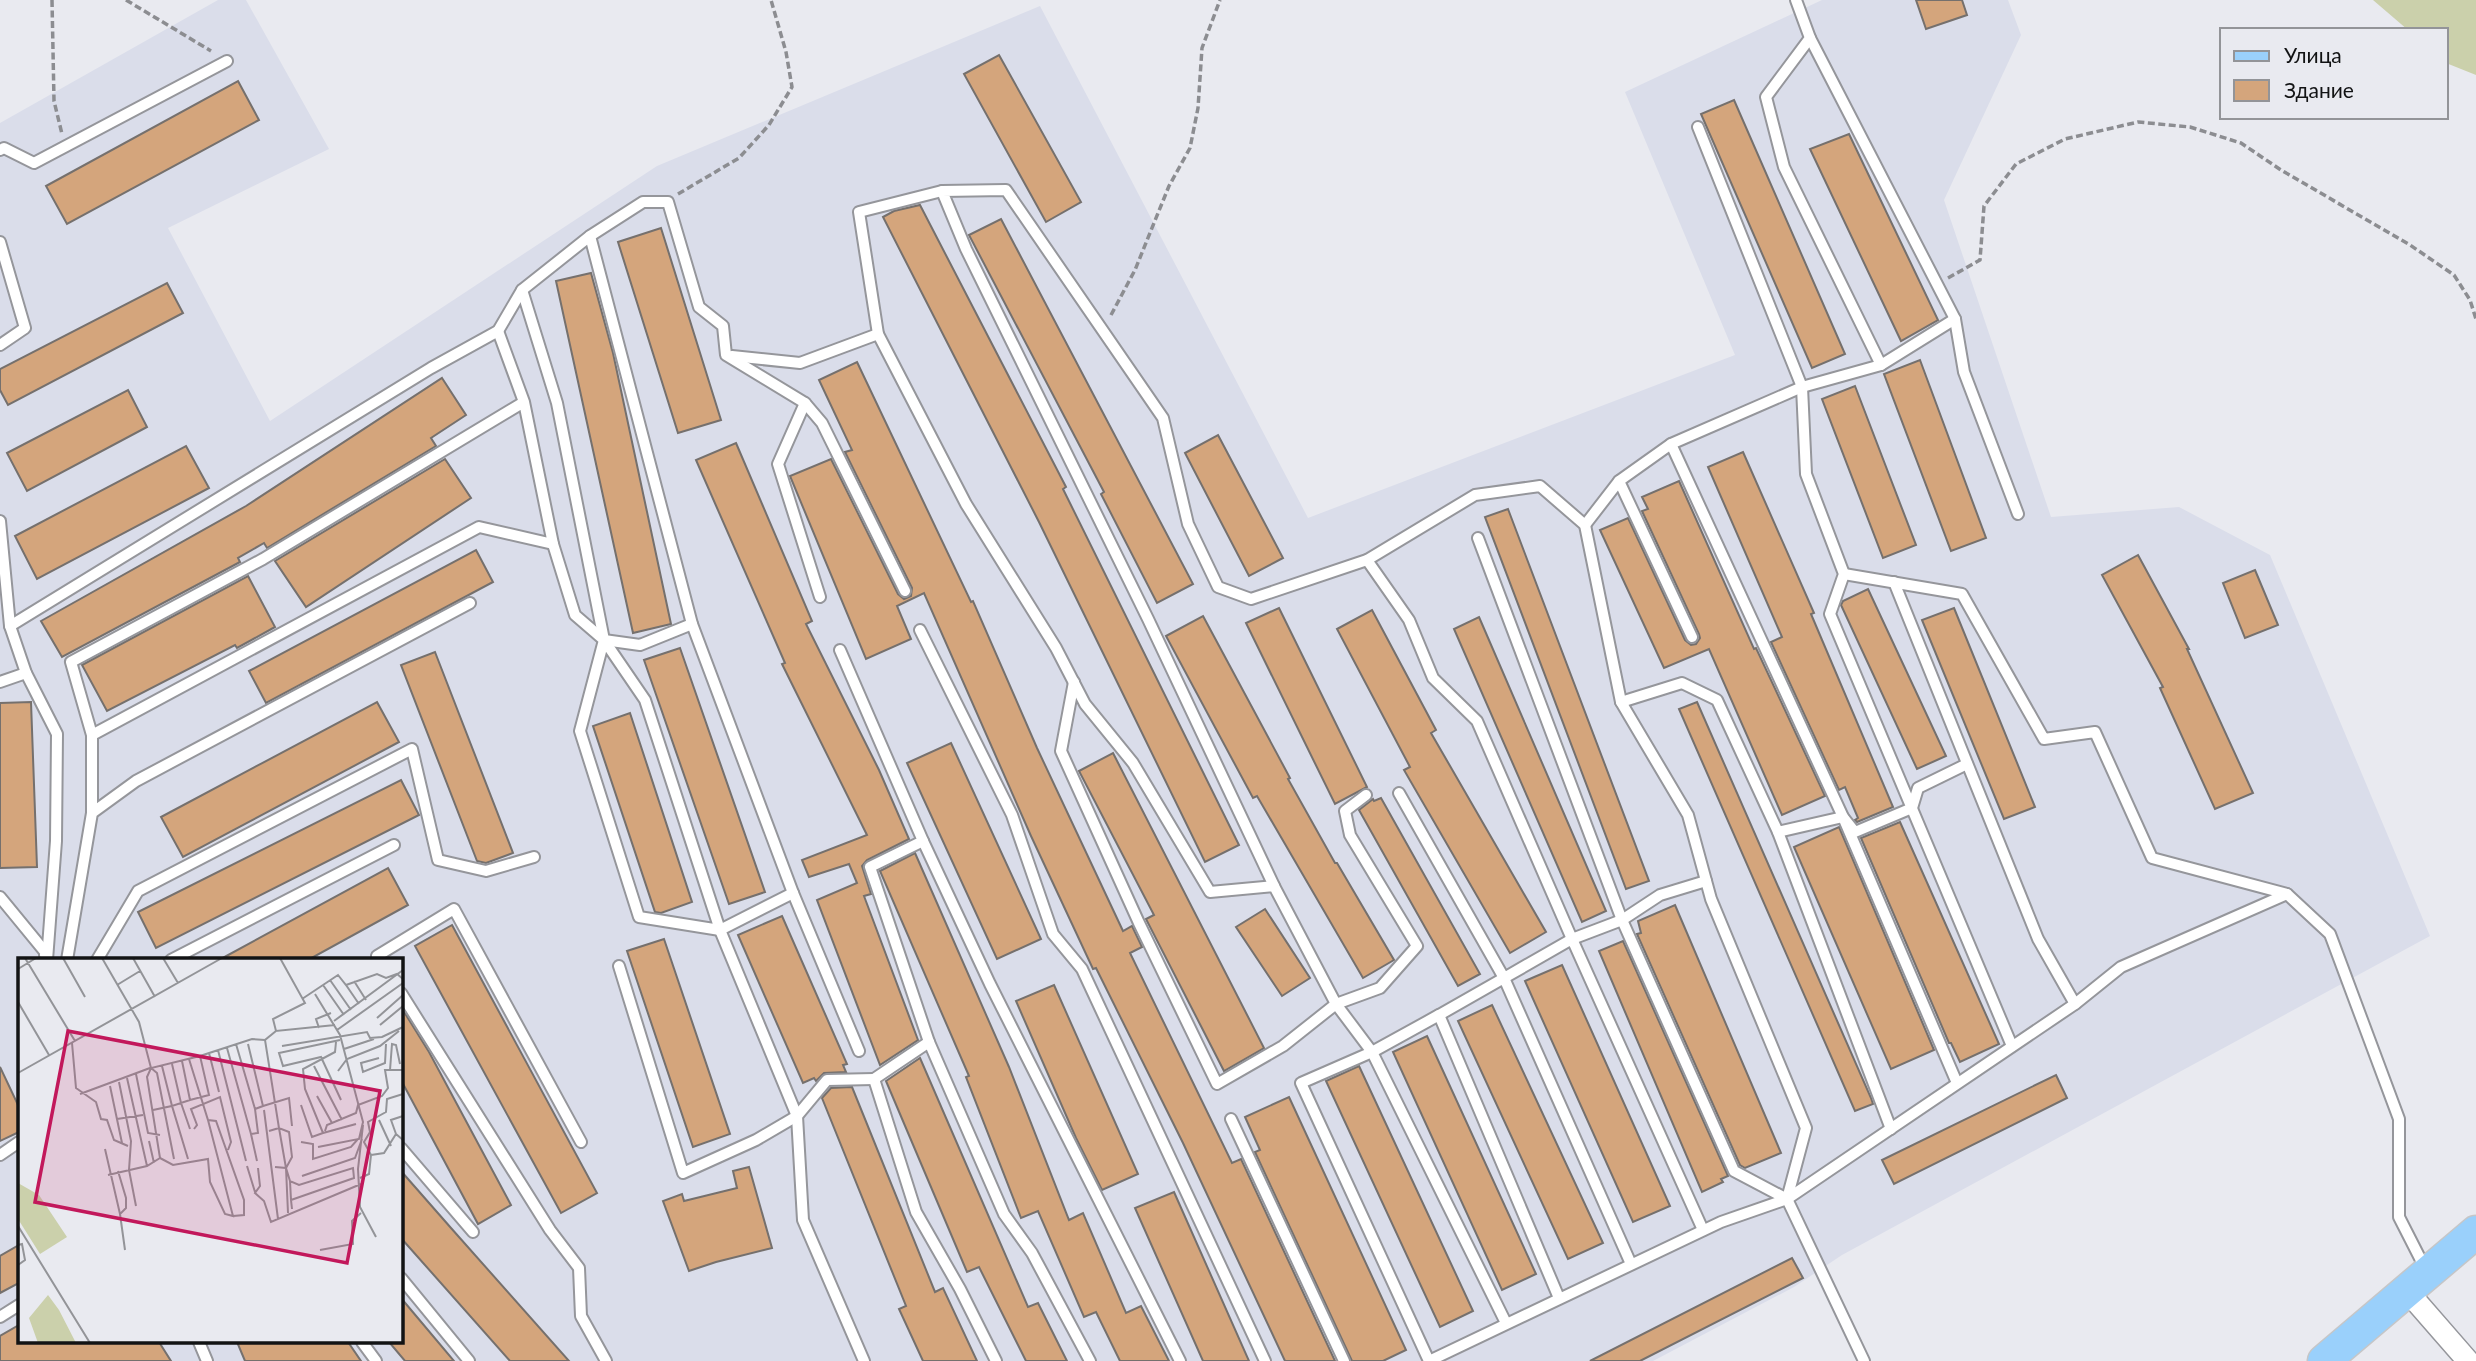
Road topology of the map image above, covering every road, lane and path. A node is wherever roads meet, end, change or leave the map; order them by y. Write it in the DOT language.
graph roads {
  1 [pos="52,0"];
  2 [pos="126,0"];
  3 [pos="771,0"];
  4 [pos="1220,0"];
  5 [pos="1796,0"];
  6 [pos="1810,38"];
  7 [pos="227,61"];
  8 [pos="1698,127"];
  9 [pos="65,148"];
  10 [pos="0,150"];
  11 [pos="942,191"];
  12 [pos="668,202"];
  13 [pos="590,236"];
  14 [pos="0,242"];
  15 [pos="1937,285"];
  16 [pos="522,290"];
  17 [pos="2476,318"];
  18 [pos="1955,319"];
  19 [pos="1102,330"];
  20 [pos="498,331"];
  21 [pos="878,334"];
  22 [pos="0,345"];
  23 [pos="726,355"];
  24 [pos="1881,365"];
  25 [pos="1802,387"];
  26 [pos="524,402"];
  27 [pos="805,402"];
  28 [pos="1671,444"];
  29 [pos="1619,481"];
  30 [pos="2018,514"];
  31 [pos="0,521"];
  32 [pos="1585,525"];
  33 [pos="1478,538"];
  34 [pos="553,544"];
  35 [pos="1367,560"];
  36 [pos="1844,574"];
  37 [pos="1894,582"];
  38 [pos="905,591"];
  39 [pos="820,597"];
  40 [pos="470,603"];
  41 [pos="692,624"];
  42 [pos="10,626"];
  43 [pos="920,630"];
  44 [pos="1692,637"];
  45 [pos="604,640"];
  46 [pos="840,650"];
  47 [pos="26,673"];
  48 [pos="0,682"];
  49 [pos="1074,682"];
  50 [pos="1621,702"];
  51 [pos="92,735"];
  52 [pos="1967,764"];
  53 [pos="1399,793"];
  54 [pos="1366,795"];
  55 [pos="1912,808"];
  56 [pos="92,813"];
  57 [pos="1843,817"];
  58 [pos="1777,832"];
  59 [pos="923,841"];
  60 [pos="394,845"];
  61 [pos="534,857"];
  62 [pos="1706,881"];
  63 [pos="1274,886"];
  64 [pos="793,893"];
  65 [pos="2287,894"];
  66 [pos="0,897"];
  67 [pos="1622,920"];
  68 [pos="720,930"];
  69 [pos="1572,939"];
  70 [pos="46,958"];
  71 [pos="67,958"];
  72 [pos="98,958"];
  73 [pos="175,958"];
  74 [pos="379,958"];
  75 [pos="619,966"];
  76 [pos="1504,978"];
  77 [pos="402,995"];
  78 [pos="1336,1004"];
  79 [pos="2075,1004"];
  80 [pos="1439,1016"];
  81 [pos="929,1042"];
  82 [pos="2012,1046"];
  83 [pos="859,1051"];
  84 [pos="1372,1052"];
  85 [pos="874,1079"];
  86 [pos="1957,1083"];
  87 [pos="797,1116"];
  88 [pos="1231,1119"];
  89 [pos="1891,1129"];
  90 [pos="581,1142"];
  91 [pos="18,1143"];
  92 [pos="402,1149"];
  93 [pos="0,1155"];
  94 [pos="1787,1199"];
  95 [pos="1703,1230"];
  96 [pos="2476,1232"];
  97 [pos="473,1233"];
  98 [pos="1631,1264"];
  99 [pos="402,1279"];
  100 [pos="2417,1282"];
  101 [pos="1559,1298"];
  102 [pos="18,1306"];
  103 [pos="0,1317"];
  104 [pos="1506,1323"];
  105 [pos="200,1344"];
  106 [pos="363,1344"];
  107 [pos="207,1361"];
  108 [pos="376,1361"];
  109 [pos="469,1361"];
  110 [pos="606,1361"];
  111 [pos="864,1361"];
  112 [pos="996,1361"];
  113 [pos="1090,1361"];
  114 [pos="1180,1361"];
  115 [pos="1265,1361"];
  116 [pos="1344,1361"];
  117 [pos="1429,1361"];
  118 [pos="1864,1361"];
  119 [pos="2324,1361"];
  120 [pos="2468,1361"];
  1 -- 9 [label="path"];
  2 -- 7 [label="path"];
  3 -- 12 [label="path"];
  4 -- 19 [label="path"];
  5 -- 6 [label="lane"];
  6 -- 15 [label="lane"];
  6 -- 24 [label="lane"];
  7 -- 9 [label="lane"];
  8 -- 25 [label="lane"];
  9 -- 10 [label="lane"];
  11 -- 19 [label="lane"];
  11 -- 21 [label="lane"];
  11 -- 63 [label="lane"];
  12 -- 13 [label="lane"];
  12 -- 23 [label="lane"];
  13 -- 16 [label="lane"];
  13 -- 41 [label="lane"];
  14 -- 22 [label="lane"];
  15 -- 17 [label="path"];
  15 -- 18 [label="lane"];
  16 -- 20 [label="lane"];
  16 -- 45 [label="lane"];
  18 -- 24 [label="lane"];
  18 -- 30 [label="lane"];
  19 -- 35 [label="lane"];
  20 -- 26 [label="lane"];
  20 -- 42 [label="lane"];
  21 -- 23 [label="lane"];
  21 -- 49 [label="lane"];
  23 -- 27 [label="lane"];
  24 -- 25 [label="lane"];
  25 -- 28 [label="lane"];
  25 -- 36 [label="lane"];
  26 -- 34 [label="lane"];
  26 -- 51 [label="lane"];
  27 -- 38 [label="lane"];
  27 -- 39 [label="lane"];
  28 -- 29 [label="lane"];
  28 -- 57 [label="lane"];
  29 -- 32 [label="lane"];
  29 -- 44 [label="lane"];
  31 -- 42 [label="lane"];
  32 -- 35 [label="lane"];
  32 -- 50 [label="lane"];
  33 -- 67 [label="lane"];
  34 -- 45 [label="lane"];
  34 -- 51 [label="lane"];
  35 -- 69 [label="lane"];
  36 -- 37 [label="lane"];
  36 -- 55 [label="lane"];
  37 -- 52 [label="lane"];
  37 -- 65 [label="lane"];
  40 -- 56 [label="lane"];
  41 -- 45 [label="lane"];
  41 -- 64 [label="lane"];
  42 -- 47 [label="lane"];
  43 -- 115 [label="lane"];
  45 -- 68 [label="lane"];
  45 -- 68 [label="lane"];
  46 -- 59 [label="lane"];
  47 -- 48 [label="lane"];
  47 -- 70 [label="lane"];
  49 -- 63 [label="lane"];
  49 -- 78 [label="lane"];
  50 -- 58 [label="lane"];
  50 -- 62 [label="lane"];
  51 -- 56 [label="lane"];
  52 -- 55 [label="lane"];
  52 -- 79 [label="lane"];
  53 -- 76 [label="lane"];
  54 -- 78 [label="lane"];
  55 -- 57 [label="lane"];
  55 -- 82 [label="lane"];
  56 -- 71 [label="lane"];
  57 -- 58 [label="lane"];
  57 -- 86 [label="lane"];
  58 -- 89 [label="lane"];
  59 -- 81 [label="lane"];
  59 -- 114 [label="lane"];
  60 -- 73 [label="lane"];
  61 -- 72 [label="lane"];
  62 -- 67 [label="lane"];
  62 -- 94 [label="lane"];
  63 -- 78 [label="lane"];
  64 -- 68 [label="lane"];
  64 -- 83 [label="lane"];
  65 -- 79 [label="lane"];
  65 -- 100 [label="lane"];
  66 -- 70 [label="lane"];
  67 -- 69 [label="lane"];
  67 -- 94 [label="lane"];
  68 -- 87 [label="lane"];
  69 -- 76 [label="lane"];
  69 -- 95 [label="lane"];
  74 -- 90 [label="lane"];
  75 -- 87 [label="lane"];
  76 -- 80 [label="lane"];
  76 -- 98 [label="lane"];
  77 -- 110 [label="lane"];
  78 -- 84 [label="lane"];
  79 -- 82 [label="lane"];
  80 -- 84 [label="lane"];
  80 -- 101 [label="lane"];
  81 -- 85 [label="lane"];
  81 -- 113 [label="lane"];
  82 -- 86 [label="lane"];
  84 -- 104 [label="lane"];
  84 -- 117 [label="lane"];
  85 -- 87 [label="lane"];
  85 -- 112 [label="lane"];
  86 -- 89 [label="lane"];
  87 -- 111 [label="lane"];
  88 -- 116 [label="lane"];
  89 -- 94 [label="lane"];
  91 -- 93 [label="lane"];
  92 -- 97 [label="lane"];
  94 -- 95 [label="lane"];
  94 -- 118 [label="lane"];
  95 -- 98 [label="lane"];
  96 -- 100 [label="main road"];
  98 -- 101 [label="lane"];
  99 -- 109 [label="lane"];
  100 -- 119 [label="main road"];
  100 -- 120 [label="street"];
  101 -- 104 [label="lane"];
  102 -- 103 [label="lane"];
  104 -- 117 [label="lane"];
  105 -- 107 [label="lane"];
  106 -- 108 [label="lane"];
}
